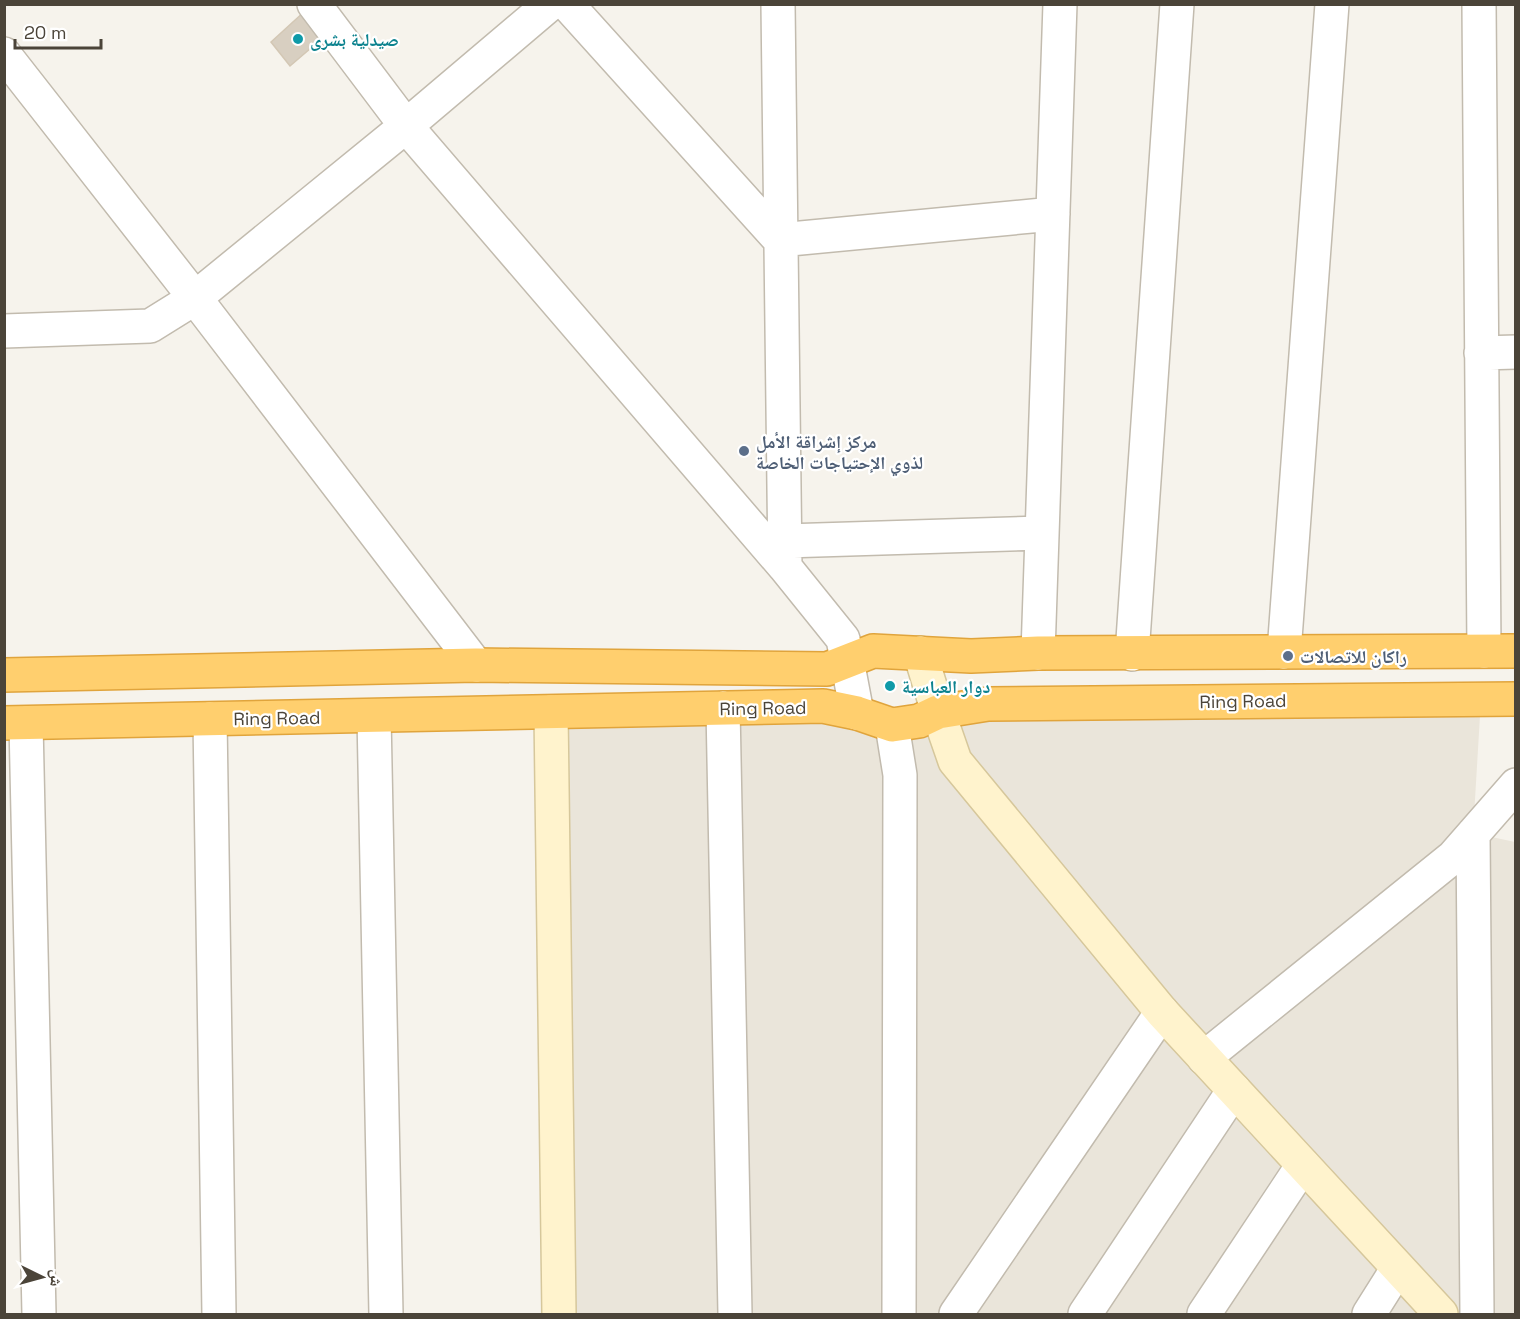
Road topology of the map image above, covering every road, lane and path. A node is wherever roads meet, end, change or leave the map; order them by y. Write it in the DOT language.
graph roads {
  1 [pos="314,4"];
  2 [pos="550,4"];
  3 [pos="567,4"];
  4 [pos="778,4"];
  5 [pos="1060,4"];
  6 [pos="1177,4"];
  7 [pos="1332,4"];
  8 [pos="1479,4"];
  9 [pos="4,54"];
  10 [pos="406,126"];
  11 [pos="1053,214"];
  12 [pos="780,240"];
  13 [pos="195,298"];
  14 [pos="4,331"];
  15 [pos="1515,352"];
  16 [pos="1480,353"];
  17 [pos="1042,533"];
  18 [pos="785,554"];
  19 [pos="1500,651"];
  20 [pos="1284,652"];
  21 [pos="920,653"];
  22 [pos="1038,653"];
  23 [pos="1132,654"];
  24 [pos="848,661"];
  25 [pos="476,664"];
  26 [pos="4,675"];
  27 [pos="1515,699"];
  28 [pos="723,708"];
  29 [pos="551,712"];
  30 [pos="938,712"];
  31 [pos="857,713"];
  32 [pos="374,716"];
  33 [pos="210,719"];
  34 [pos="15,723"];
  35 [pos="892,726"];
  36 [pos="1515,785"];
  37 [pos="1473,834"];
  38 [pos="1162,1012"];
  39 [pos="1204,1058"];
  40 [pos="1234,1090"];
  41 [pos="1303,1165"];
  42 [pos="1398,1268"];
  43 [pos="39,1314"];
  44 [pos="219,1314"];
  45 [pos="386,1314"];
  46 [pos="559,1314"];
  47 [pos="735,1314"];
  48 [pos="899,1314"];
  49 [pos="956,1314"];
  50 [pos="1085,1314"];
  51 [pos="1204,1314"];
  52 [pos="1369,1314"];
  53 [pos="1441,1314"];
  54 [pos="1477,1314"];
  1 -- 10 [label="street"];
  2 -- 10 [label="street"];
  3 -- 12 [label="street"];
  4 -- 12 [label="street"];
  5 -- 11 [label="street"];
  6 -- 23 [label="street"];
  7 -- 20 [label="street"];
  8 -- 16 [label="street"];
  9 -- 13 [label="street"];
  10 -- 13 [label="street"];
  10 -- 18 [label="street"];
  11 -- 12 [label="street"];
  11 -- 17 [label="street"];
  12 -- 18 [label="street"];
  13 -- 14 [label="street"];
  13 -- 25 [label="street"];
  15 -- 16 [label="street"];
  16 -- 19 [label="street"];
  17 -- 18 [label="street"];
  17 -- 22 [label="street"];
  18 -- 24 [label="street"];
  19 -- 20 [label="highway"];
  20 -- 23 [label="highway"];
  21 -- 22 [label="highway"];
  21 -- 24 [label="highway"];
  21 -- 30 [label="main road"];
  22 -- 23 [label="highway"];
  24 -- 25 [label="highway"];
  24 -- 31 [label="street"];
  25 -- 26 [label="highway"];
  27 -- 30 [label="highway, Ring Road"];
  28 -- 29 [label="highway, Ring Road"];
  28 -- 31 [label="highway, Ring Road"];
  28 -- 47 [label="street"];
  29 -- 32 [label="highway, Ring Road"];
  29 -- 46 [label="main road"];
  30 -- 35 [label="highway, Ring Road"];
  30 -- 38 [label="main road"];
  31 -- 35 [label="highway, Ring Road"];
  32 -- 33 [label="highway, Ring Road"];
  32 -- 45 [label="street"];
  33 -- 34 [label="highway, Ring Road"];
  33 -- 44 [label="street"];
  34 -- 43 [label="street"];
  35 -- 48 [label="street"];
  36 -- 37 [label="street"];
  37 -- 39 [label="street"];
  37 -- 54 [label="street"];
  38 -- 39 [label="main road"];
  38 -- 49 [label="street"];
  39 -- 40 [label="main road"];
  40 -- 41 [label="main road"];
  40 -- 50 [label="street"];
  41 -- 42 [label="main road"];
  41 -- 51 [label="street"];
  42 -- 52 [label="street"];
  42 -- 53 [label="main road"];
}
